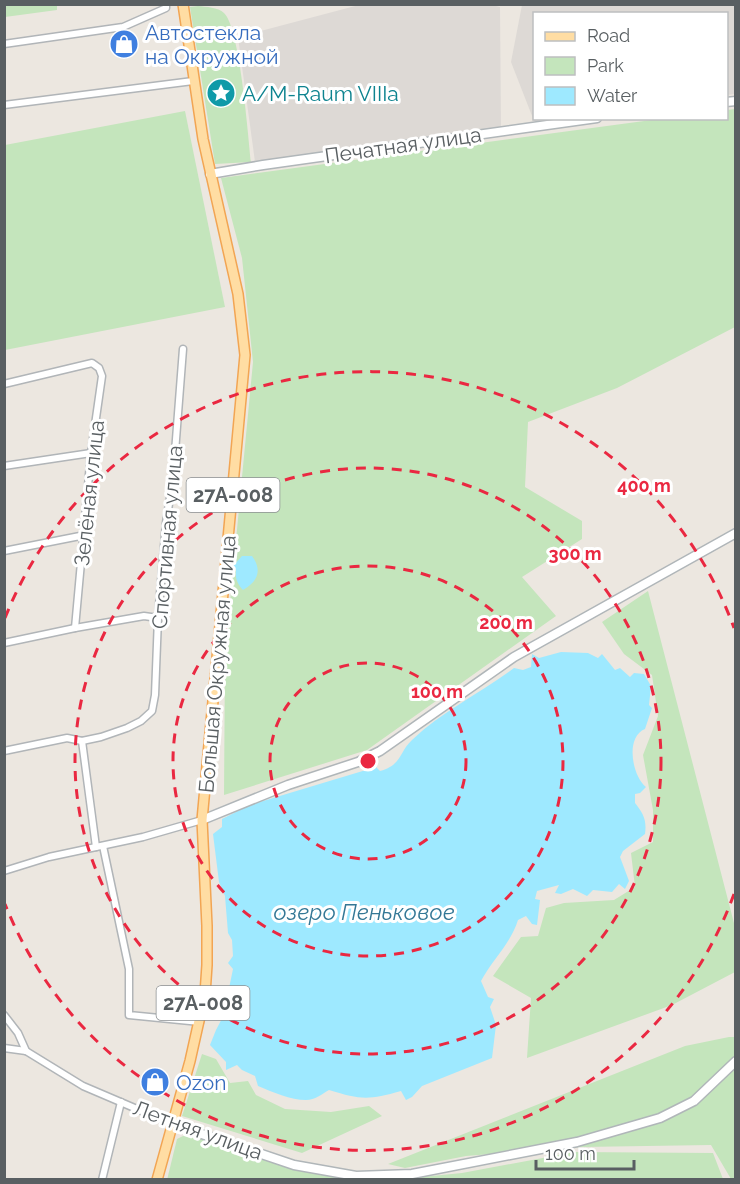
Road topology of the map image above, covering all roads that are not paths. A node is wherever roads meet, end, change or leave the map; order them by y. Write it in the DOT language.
graph roads {
  1 [pos="166,4"];
  2 [pos="183,4"];
  3 [pos="4,44"];
  4 [pos="193,81"];
  5 [pos="4,105"];
  6 [pos="583,120"];
  7 [pos="210,174"];
  8 [pos="183,349"];
  9 [pos="4,384"];
  10 [pos="91,453"];
  11 [pos="4,466"];
  12 [pos="735,533"];
  13 [pos="85,535"];
  14 [pos="4,551"];
  15 [pos="158,618"];
  16 [pos="75,628"];
  17 [pos="4,643"];
  18 [pos="82,741"];
  19 [pos="4,751"];
  20 [pos="202,820"];
  21 [pos="100,847"];
  22 [pos="4,871"];
  23 [pos="4,1016"];
  24 [pos="200,1022"];
  25 [pos="4,1048"];
  26 [pos="26,1051"];
  27 [pos="735,1061"];
  28 [pos="121,1102"];
  29 [pos="172,1124"];
  30 [pos="102,1179"];
  31 [pos="157,1179"];
  1 -- 3 [label="street"];
  2 -- 4 [label="main road, Большая Окружная улица / 27А-008"];
  4 -- 5 [label="street"];
  4 -- 7 [label="main road, Большая Окружная улица / 27А-008"];
  6 -- 7 [label="street, Печатная улица"];
  7 -- 20 [label="main road, Большая Окружная улица / 27А-008"];
  8 -- 15 [label="street, Спортивная улица"];
  9 -- 10 [label="street, Зелёная улица"];
  10 -- 11 [label="street"];
  10 -- 13 [label="street, Зелёная улица"];
  12 -- 20 [label="street"];
  13 -- 14 [label="street"];
  13 -- 16 [label="street, Зелёная улица"];
  15 -- 16 [label="street"];
  15 -- 18 [label="street, Спортивная улица"];
  16 -- 17 [label="street"];
  18 -- 19 [label="street"];
  18 -- 21 [label="street"];
  20 -- 21 [label="street"];
  20 -- 24 [label="main road, Большая Окружная улица / 27А-008"];
  21 -- 22 [label="street"];
  21 -- 24 [label="street"];
  23 -- 26 [label="street"];
  24 -- 29 [label="main road, Большая Окружная улица / 27А-008"];
  25 -- 26 [label="street, Летняя улица"];
  26 -- 28 [label="street, Летняя улица"];
  27 -- 29 [label="street, Летняя улица"];
  28 -- 29 [label="street, Летняя улица"];
  28 -- 30 [label="street"];
  29 -- 31 [label="main road, Большая Окружная улица / 27А-008"];
}
